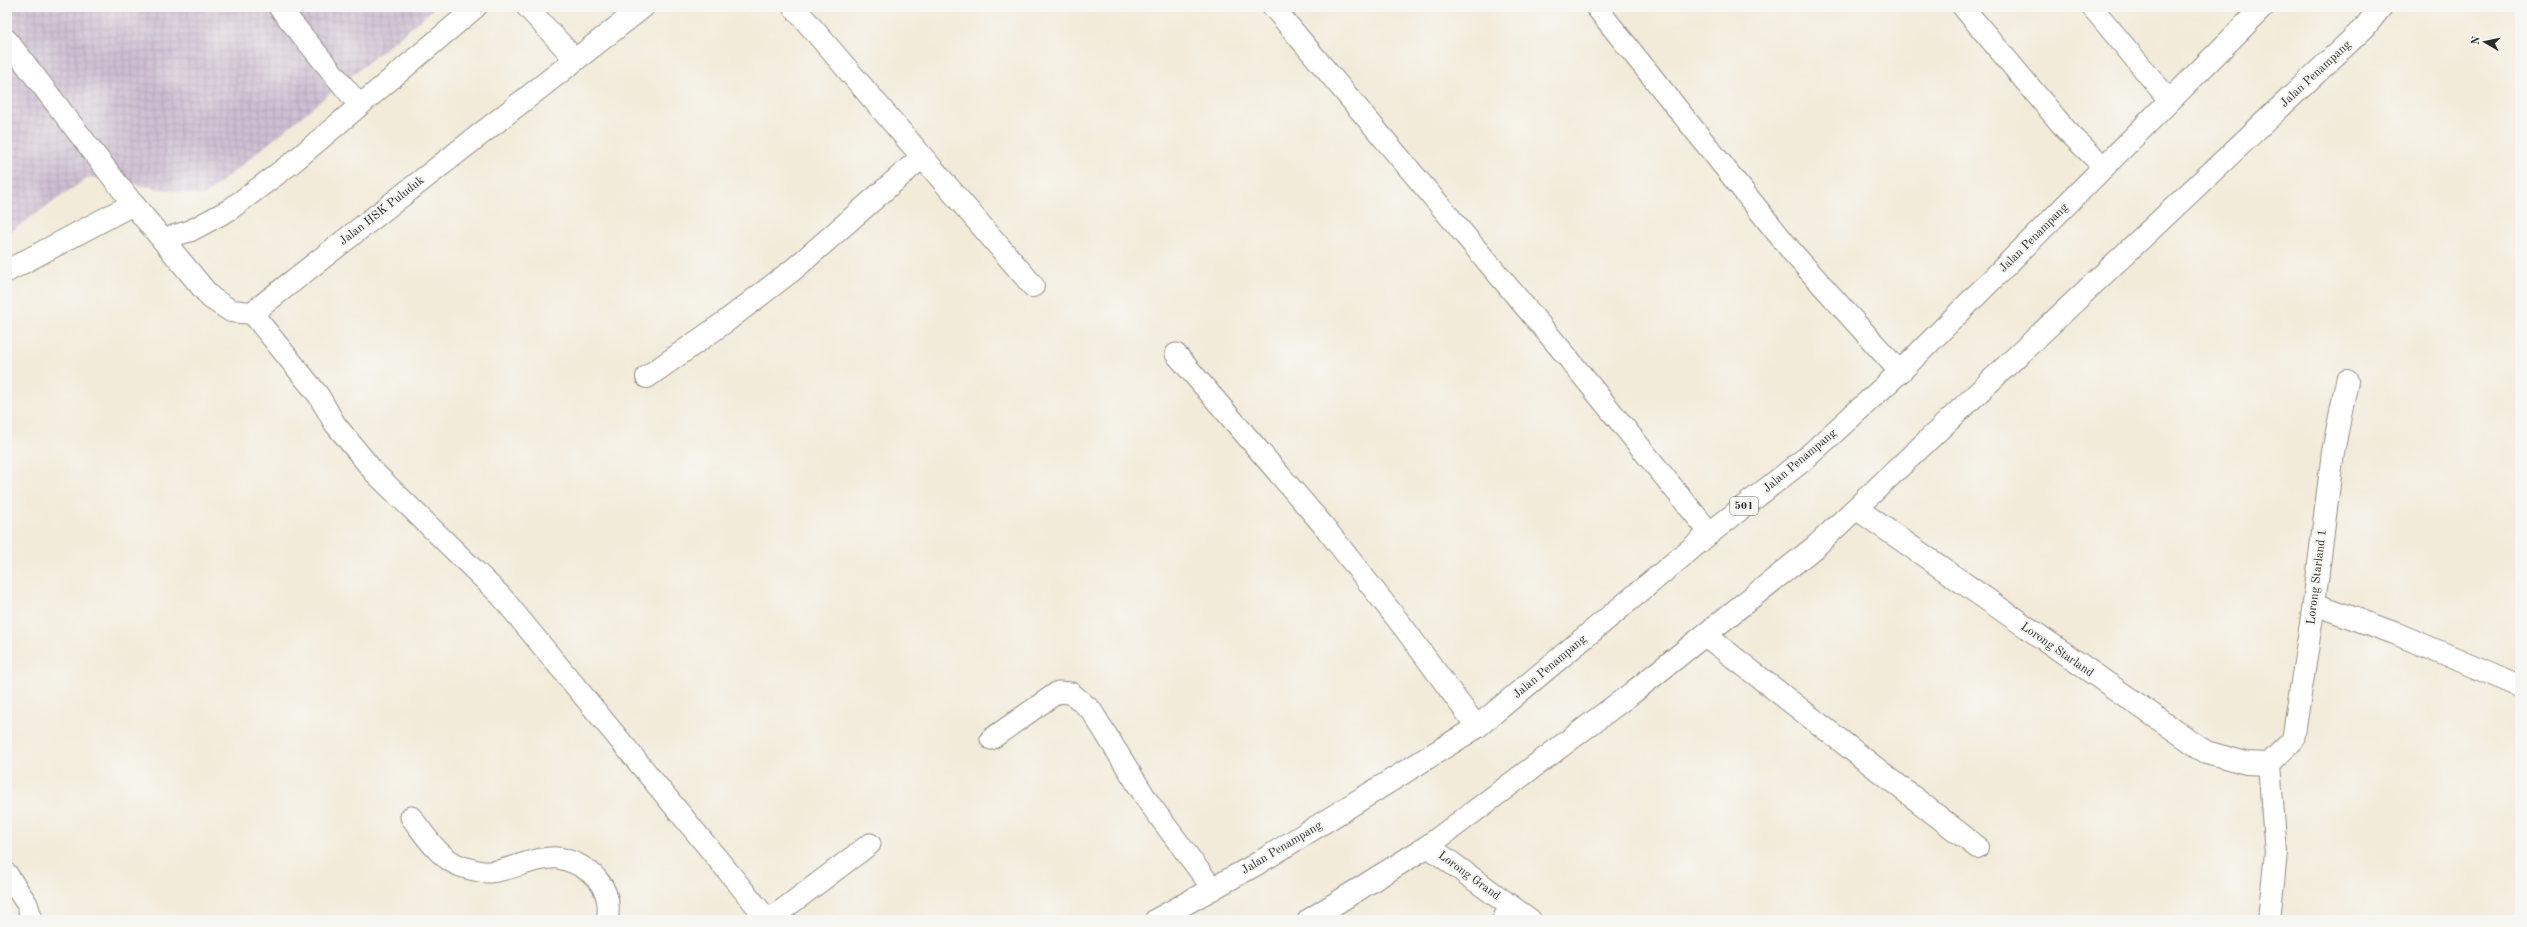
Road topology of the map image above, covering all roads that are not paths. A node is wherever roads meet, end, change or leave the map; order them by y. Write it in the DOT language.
graph roads {
  1 [pos="280,7"];
  2 [pos="476,7"];
  3 [pos="527,7"];
  4 [pos="643,7"];
  5 [pos="794,7"];
  6 [pos="1273,7"];
  7 [pos="1596,7"];
  8 [pos="1963,7"];
  9 [pos="2092,7"];
  10 [pos="2263,7"];
  11 [pos="2381,7"];
  12 [pos="2398,7"];
  13 [pos="2365,27"];
  14 [pos="7,40"];
  15 [pos="576,60"];
  16 [pos="2170,101"];
  17 [pos="359,105"];
  18 [pos="922,157"];
  19 [pos="2104,167"];
  20 [pos="134,204"];
  21 [pos="162,239"];
  22 [pos="7,271"];
  23 [pos="1033,286"];
  24 [pos="252,313"];
  25 [pos="1176,354"];
  26 [pos="1900,372"];
  27 [pos="647,376"];
  28 [pos="2347,381"];
  29 [pos="1857,509"];
  30 [pos="1710,533"];
  31 [pos="2314,604"];
  32 [pos="1705,635"];
  33 [pos="2520,686"];
  34 [pos="1477,727"];
  35 [pos="991,739"];
  36 [pos="2269,764"];
  37 [pos="411,817"];
  38 [pos="870,844"];
  39 [pos="1428,846"];
  40 [pos="1976,847"];
  41 [pos="7,874"];
  42 [pos="1213,889"];
  43 [pos="1507,913"];
  44 [pos="32,920"];
  45 [pos="607,920"];
  46 [pos="768,920"];
  47 [pos="1156,920"];
  48 [pos="1309,920"];
  49 [pos="1530,920"];
  50 [pos="2269,920"];
  1 -- 17 [label="lane"];
  2 -- 17 [label="lane"];
  3 -- 15 [label="lane"];
  4 -- 15 [label="street, Jalan HSK Puluduk"];
  5 -- 18 [label="street"];
  6 -- 30 [label="lane"];
  7 -- 26 [label="lane"];
  8 -- 19 [label="lane"];
  9 -- 16 [label="lane"];
  10 -- 16 [label="street, Jalan Penampang / 501"];
  11 -- 13 [label="street, Jalan Penampang"];
  12 -- 13 [label="street"];
  13 -- 29 [label="street, Jalan Penampang"];
  14 -- 20 [label="lane"];
  15 -- 24 [label="street, Jalan HSK Puluduk"];
  16 -- 19 [label="street, Jalan Penampang / 501"];
  17 -- 21 [label="lane"];
  18 -- 23 [label="street"];
  18 -- 27 [label="street"];
  19 -- 26 [label="street, Jalan Penampang / 501"];
  20 -- 21 [label="street"];
  20 -- 22 [label="street"];
  21 -- 24 [label="street"];
  24 -- 46 [label="lane"];
  25 -- 34 [label="lane"];
  26 -- 30 [label="street, Jalan Penampang / 501"];
  28 -- 31 [label="street, Lorong Starland 1"];
  29 -- 32 [label="street, Jalan Penampang"];
  29 -- 36 [label="street, Lorong Starland"];
  30 -- 34 [label="street, Jalan Penampang / 501"];
  31 -- 33 [label="street"];
  31 -- 36 [label="street, Lorong Starland 1"];
  32 -- 39 [label="street, Jalan Penampang"];
  32 -- 40 [label="street"];
  34 -- 42 [label="street, Jalan Penampang / 501"];
  35 -- 42 [label="lane"];
  36 -- 50 [label="street"];
  37 -- 45 [label="lane"];
  38 -- 46 [label="lane"];
  39 -- 43 [label="street, Lorong Grand"];
  39 -- 48 [label="street, Jalan Penampang"];
  41 -- 44 [label="lane"];
  42 -- 47 [label="street, Jalan Penampang / 501"];
  43 -- 49 [label="street, Lorong Grand"];
}
